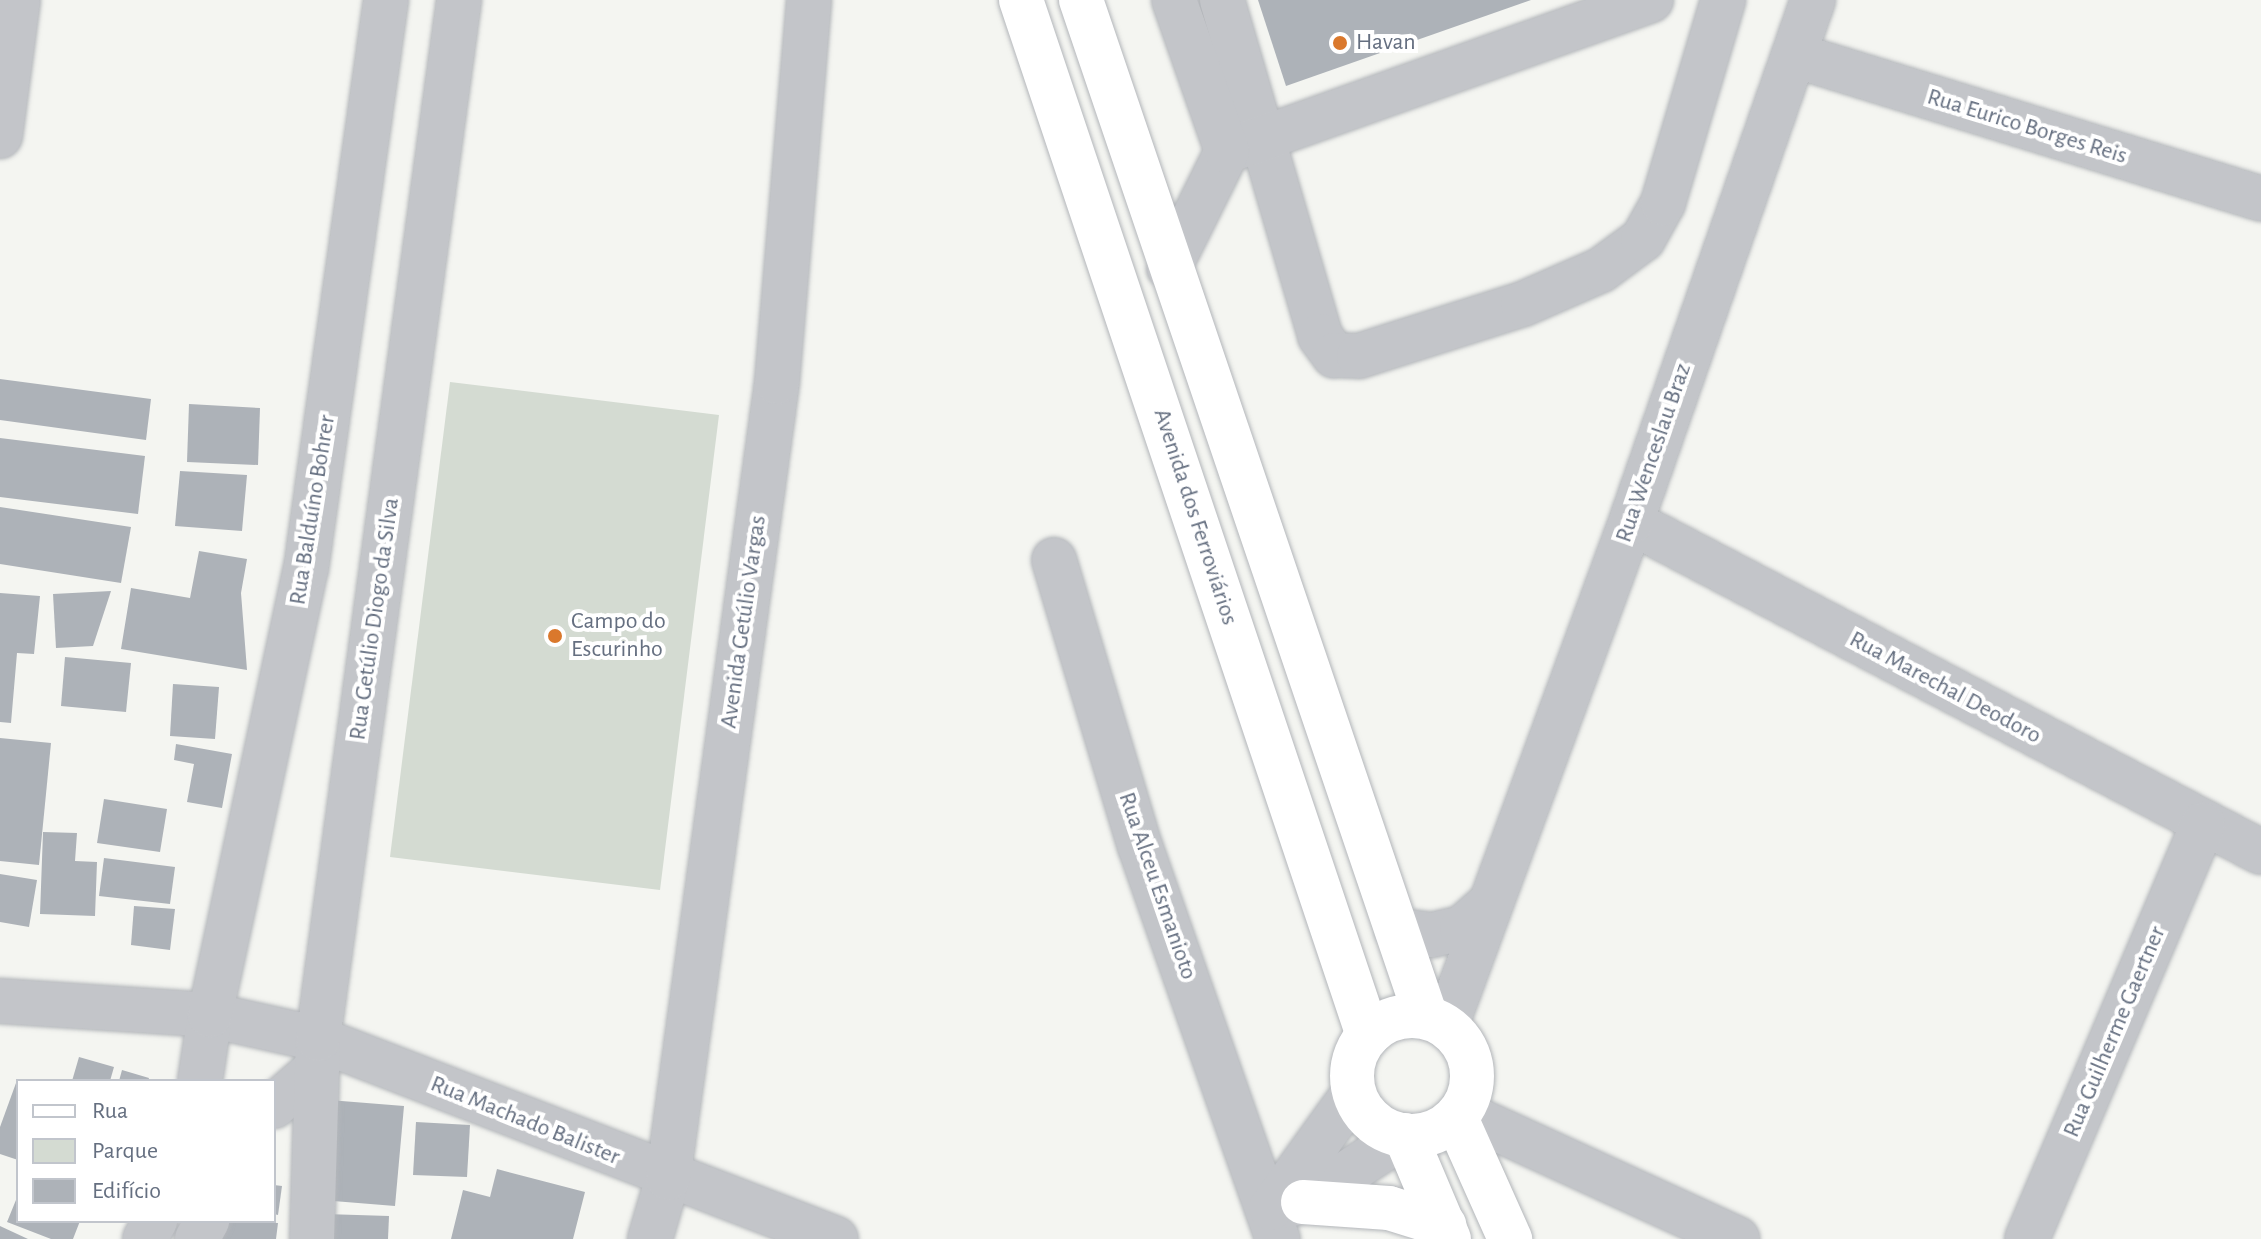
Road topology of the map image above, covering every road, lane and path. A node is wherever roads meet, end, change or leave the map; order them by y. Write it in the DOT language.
graph roads {
  1 [pos="18,0"];
  2 [pos="386,0"];
  3 [pos="459,0"];
  4 [pos="809,0"];
  5 [pos="1021,0"];
  6 [pos="1081,0"];
  7 [pos="1174,0"];
  8 [pos="1222,0"];
  9 [pos="1651,0"];
  10 [pos="1723,0"];
  11 [pos="1813,0"];
  12 [pos="1794,55"];
  13 [pos="0,136"];
  14 [pos="1246,144"];
  15 [pos="2261,199"];
  16 [pos="1169,268"];
  17 [pos="1631,522"];
  18 [pos="1054,560"];
  19 [pos="2203,825"];
  20 [pos="2261,852"];
  21 [pos="1490,904"];
  22 [pos="1396,930"];
  23 [pos="0,1001"];
  24 [pos="210,1015"];
  25 [pos="1436,1022"];
  26 [pos="1368,1035"];
  27 [pos="316,1055"];
  28 [pos="200,1079"];
  29 [pos="1354,1093"];
  30 [pos="276,1104"];
  31 [pos="1458,1115"];
  32 [pos="1405,1135"];
  33 [pos="668,1178"];
  34 [pos="1284,1216"];
  35 [pos="1446,1232"];
  36 [pos="312,1239"];
  37 [pos="650,1239"];
  38 [pos="836,1239"];
  39 [pos="1510,1239"];
  40 [pos="1737,1239"];
  41 [pos="2027,1239"];
  1 -- 13 [label="street"];
  2 -- 24 [label="street, Rua Balduíno Bohrer"];
  3 -- 27 [label="street, Rua Getúlio Diogo da Silva"];
  4 -- 33 [label="street, Avenida Getúlio Vargas"];
  5 -- 26 [label="main road, Avenida dos Ferroviários"];
  6 -- 16 [label="main road"];
  7 -- 14 [label="street"];
  8 -- 14 [label="street"];
  9 -- 14 [label="street"];
  10 -- 14 [label="street"];
  11 -- 12 [label="street, Rua Wenceslau Braz"];
  12 -- 15 [label="street, Rua Eurico Borges Reis"];
  12 -- 17 [label="street, Rua Wenceslau Braz"];
  14 -- 16 [label="street"];
  16 -- 22 [label="main road"];
  17 -- 19 [label="street, Rua Marechal Deodoro"];
  17 -- 21 [label="street, Rua Wenceslau Braz"];
  18 -- 34 [label="street, Rua Alceu Esmanioto"];
  19 -- 20 [label="street, Rua Marechal Deodoro"];
  19 -- 41 [label="street, Rua Guilherme Gaertner"];
  21 -- 22 [label="street"];
  21 -- 25 [label="street, Rua Wenceslau Braz"];
  22 -- 25 [label="main road"];
  23 -- 24 [label="street, Rua Machado Balister"];
  24 -- 27 [label="street, Rua Machado Balister"];
  24 -- 28 [label="street, Rua Balduíno Bohrer"];
  25 -- 26 [label="main road"];
  25 -- 31 [label="main road"];
  26 -- 29 [label="main road"];
  27 -- 30 [label="street"];
  27 -- 33 [label="street, Rua Machado Balister"];
  27 -- 36 [label="street, Rua Getúlio Diogo da Silva"];
  29 -- 32 [label="main road"];
  29 -- 34 [label="street"];
  31 -- 32 [label="main road"];
  31 -- 39 [label="main road"];
  31 -- 40 [label="street"];
  32 -- 34 [label="street"];
  32 -- 35 [label="main road"];
  33 -- 37 [label="street, Avenida Getúlio Vargas"];
  33 -- 38 [label="street, Rua Machado Balister"];
  34 -- 35 [label="main road"];
}
